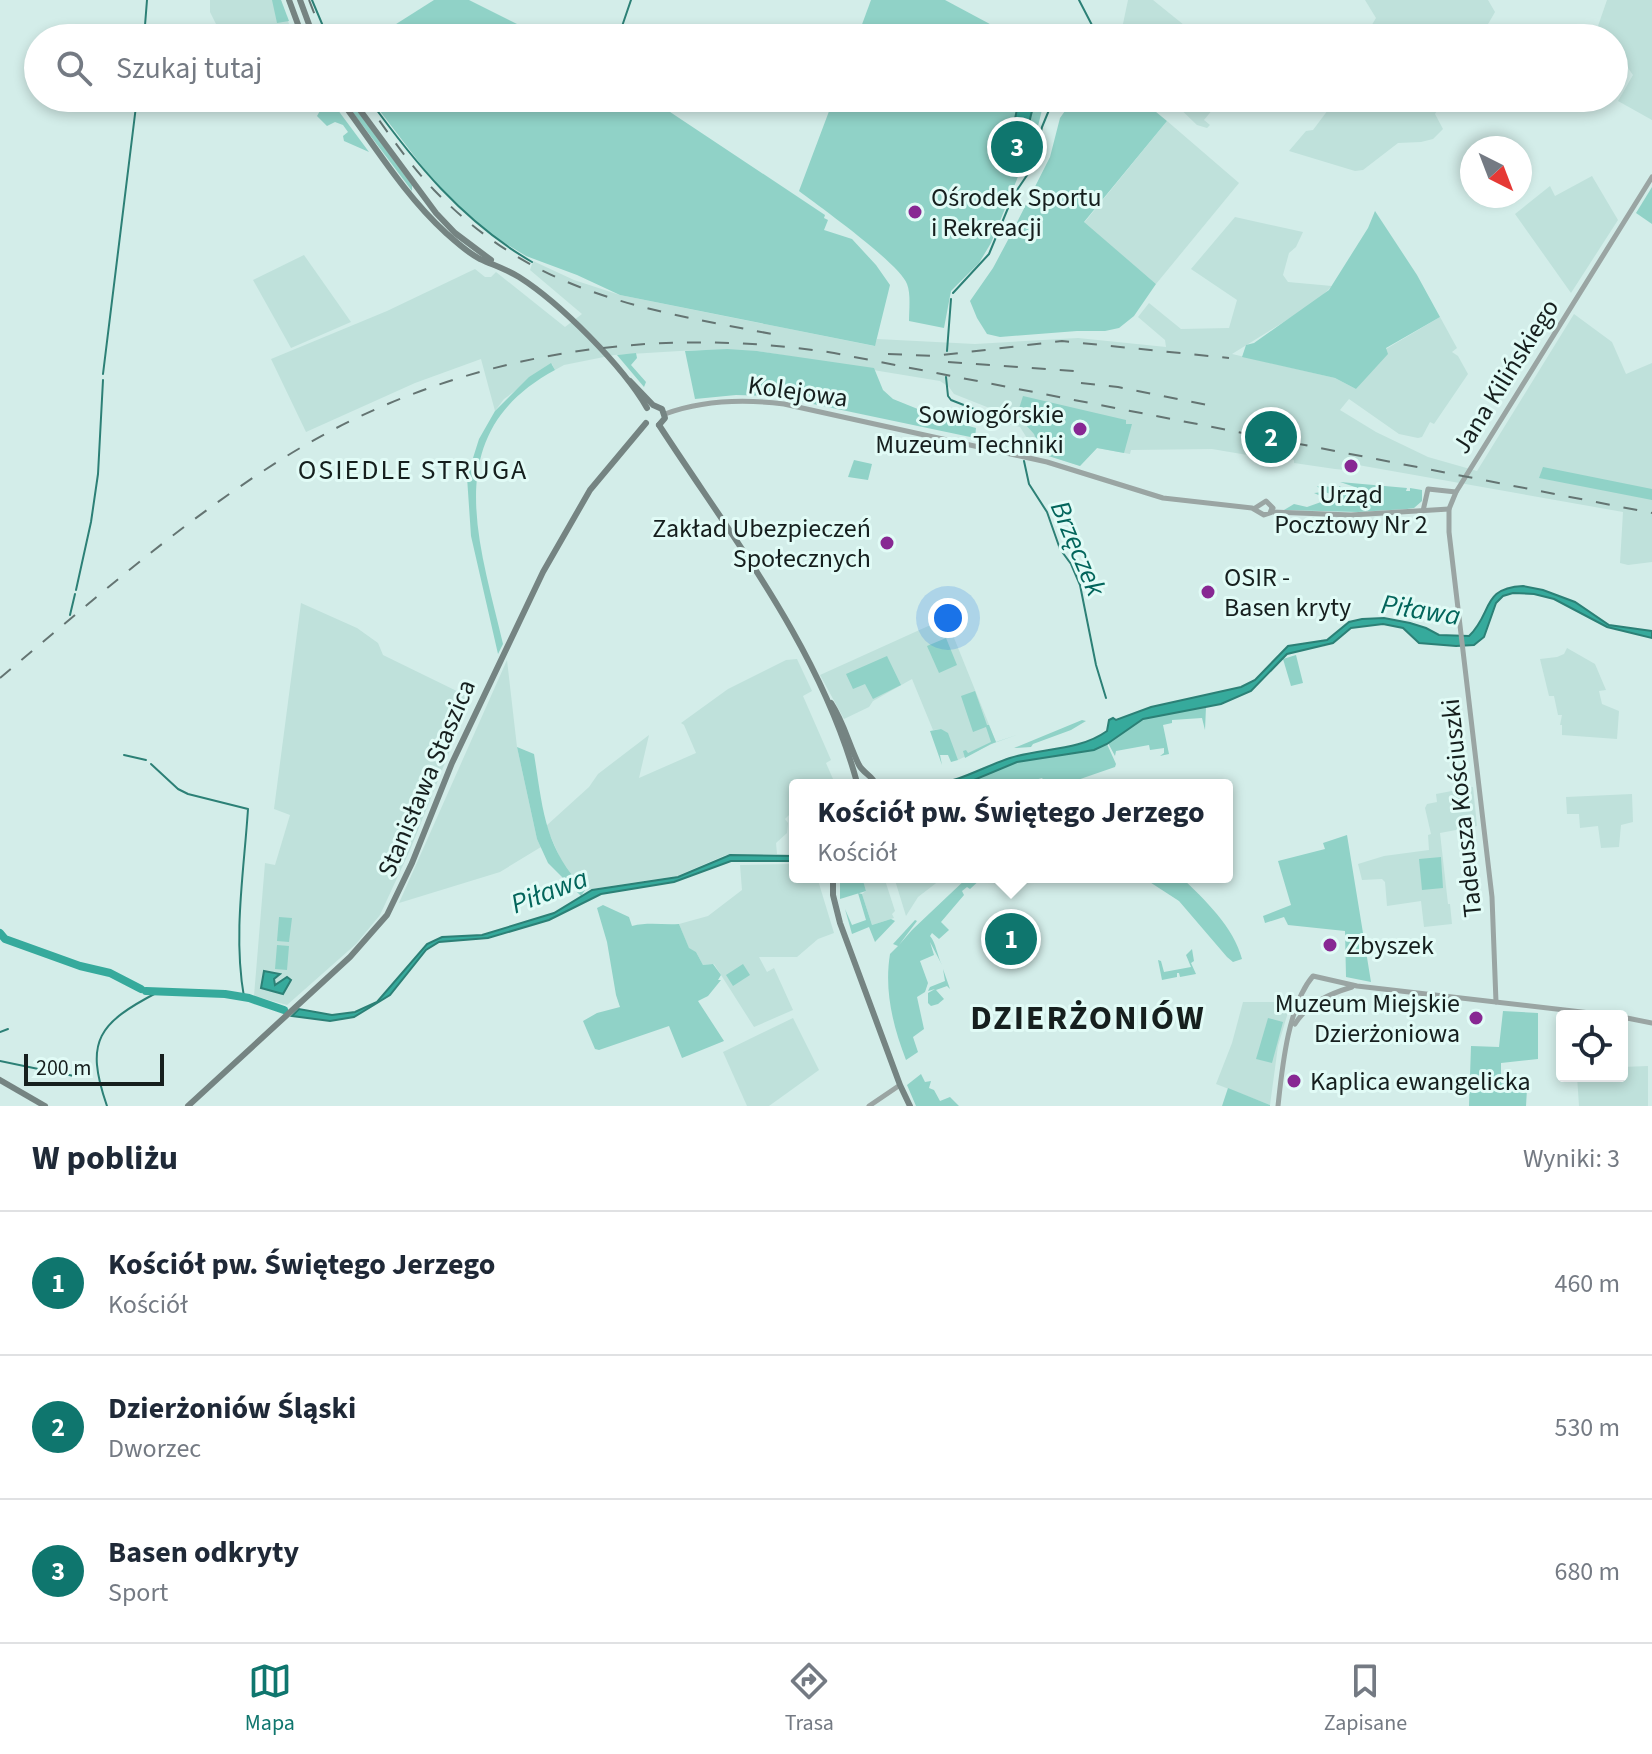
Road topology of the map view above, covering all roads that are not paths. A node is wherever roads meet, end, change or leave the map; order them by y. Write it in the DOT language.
graph roads {
  1 [pos="289,0"];
  2 [pos="300,0"];
  3 [pos="298,24"];
  4 [pos="309,24"];
  5 [pos="350,112"];
  6 [pos="361,112"];
  7 [pos="1652,177"];
  8 [pos="493,263"];
  9 [pos="650,407"];
  10 [pos="665,414"];
  11 [pos="646,423"];
  12 [pos="659,425"];
  13 [pos="1456,492"];
  14 [pos="1257,509"];
  15 [pos="1449,509"];
  16 [pos="1274,510"];
  17 [pos="1423,511"];
  18 [pos="1459,611"];
  19 [pos="821,687"];
  20 [pos="866,774"];
  21 [pos="853,779"];
  22 [pos="858,779"];
  23 [pos="874,779"];
  24 [pos="833,883"];
  25 [pos="1357,986"];
  26 [pos="1496,1002"];
  27 [pos="1565,1010"];
  28 [pos="1628,1018"];
  29 [pos="1652,1023"];
  30 [pos="1290,1030"];
  31 [pos="0,1080"];
  32 [pos="900,1085"];
  33 [pos="45,1106"];
  34 [pos="188,1106"];
  35 [pos="869,1106"];
  36 [pos="910,1106"];
  37 [pos="1278,1106"];
  1 -- 3 [label="main road"];
  2 -- 4 [label="main road"];
  5 -- 8 [label="main road"];
  6 -- 8 [label="main road"];
  7 -- 13 [label="street, Jana Kilińskiego"];
  8 -- 9 [label="main road"];
  9 -- 10 [label="main road"];
  9 -- 11 [label="main road"];
  10 -- 12 [label="main road"];
  10 -- 14 [label="street, Kolejowa"];
  11 -- 12 [label="main road"];
  11 -- 34 [label="main road, Stanisława Staszica"];
  12 -- 19 [label="main road"];
  13 -- 15 [label="street, Jana Kilińskiego"];
  13 -- 17 [label="street"];
  14 -- 16 [label="street"];
  14 -- 16 [label="street"];
  15 -- 17 [label="street"];
  15 -- 18 [label="street, Jana Kilińskiego"];
  16 -- 17 [label="street"];
  18 -- 26 [label="street, Tadeusza Kościuszki"];
  19 -- 20 [label="main road"];
  19 -- 21 [label="main road"];
  20 -- 22 [label="main road"];
  20 -- 23 [label="main road"];
  24 -- 32 [label="main road"];
  25 -- 26 [label="street"];
  25 -- 30 [label="street"];
  25 -- 30 [label="street"];
  26 -- 27 [label="street"];
  28 -- 29 [label="street"];
  30 -- 37 [label="street"];
  31 -- 33 [label="main road"];
  32 -- 35 [label="street"];
  32 -- 36 [label="main road"];
}
